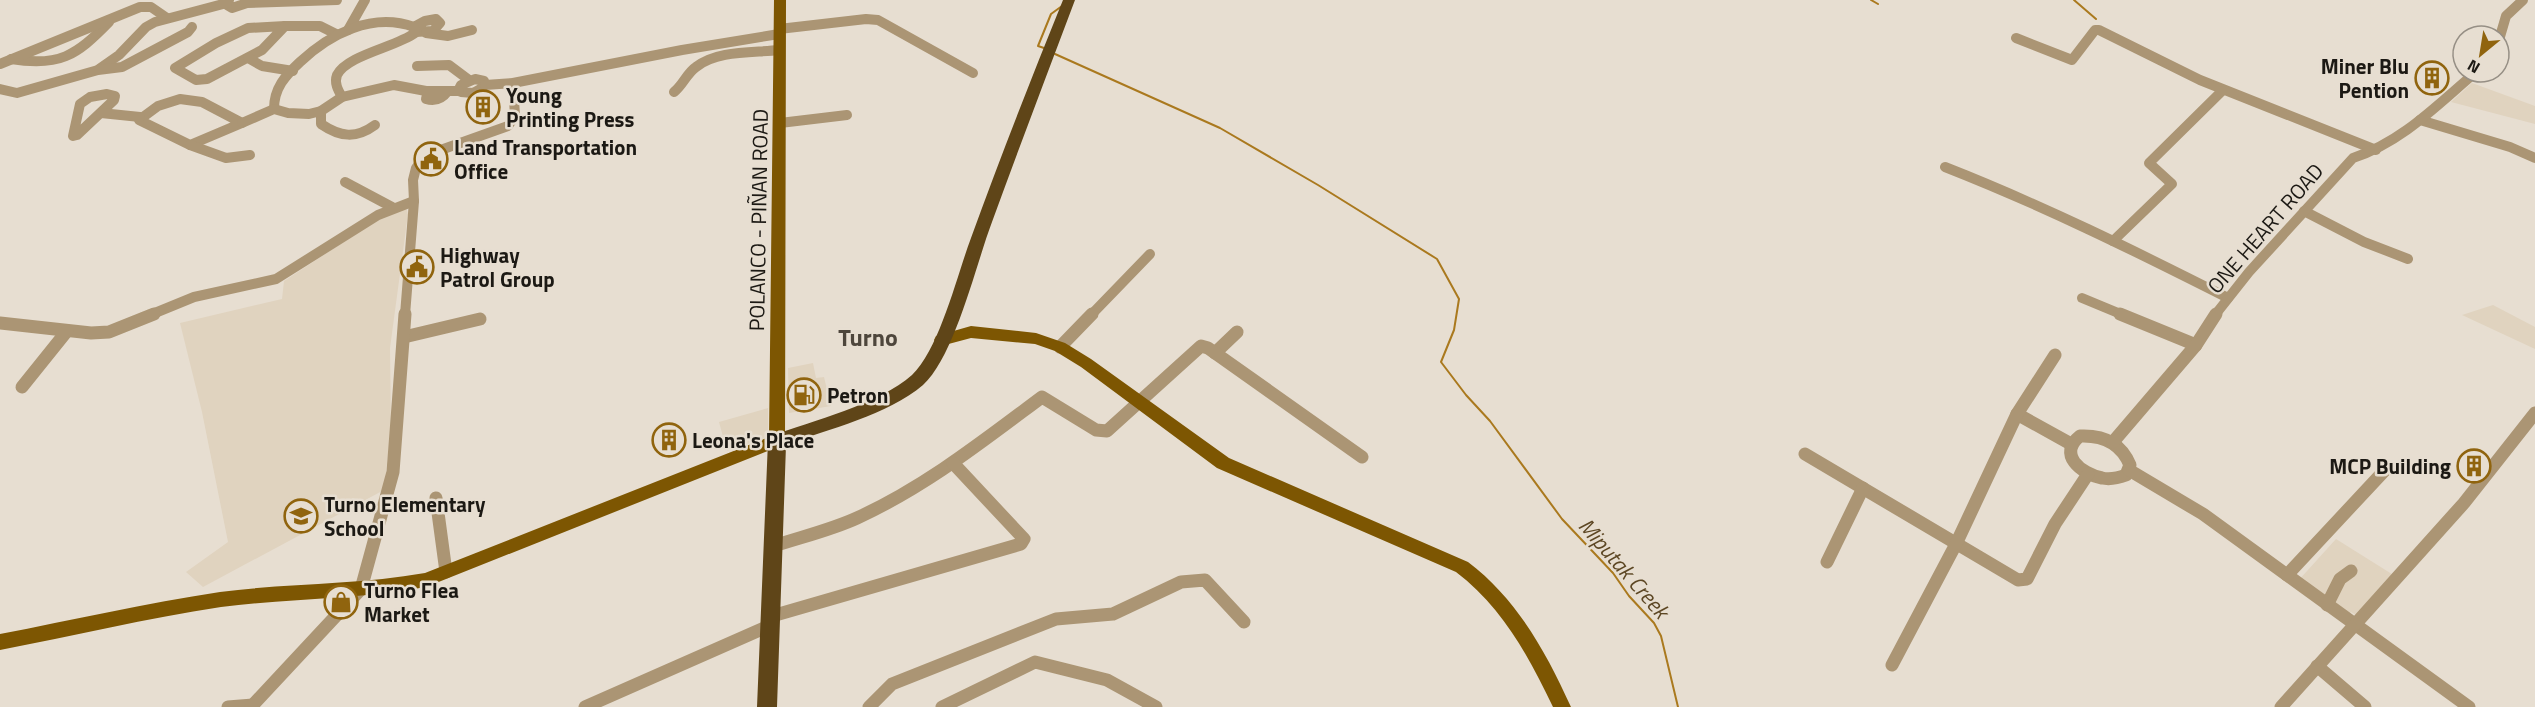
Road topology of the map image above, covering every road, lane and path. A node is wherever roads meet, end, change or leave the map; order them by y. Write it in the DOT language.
graph roads {
  1 [pos="286,0"];
  2 [pos="364,0"];
  3 [pos="780,0"];
  4 [pos="1070,0"];
  5 [pos="2523,0"];
  6 [pos="228,2"];
  7 [pos="248,2"];
  8 [pos="345,2"];
  9 [pos="167,18"];
  10 [pos="113,19"];
  11 [pos="2504,24"];
  12 [pos="285,26"];
  13 [pos="192,27"];
  14 [pos="348,30"];
  15 [pos="472,30"];
  16 [pos="418,31"];
  17 [pos="779,32"];
  18 [pos="336,34"];
  19 [pos="2016,38"];
  20 [pos="779,50"];
  21 [pos="119,55"];
  22 [pos="248,58"];
  23 [pos="11,59"];
  24 [pos="141,59"];
  25 [pos="0,64"];
  26 [pos="417,66"];
  27 [pos="98,69"];
  28 [pos="293,71"];
  29 [pos="974,73"];
  30 [pos="468,80"];
  31 [pos="201,81"];
  32 [pos="513,84"];
  33 [pos="2462,84"];
  34 [pos="484,87"];
  35 [pos="0,90"];
  36 [pos="459,91"];
  37 [pos="2222,91"];
  38 [pos="674,92"];
  39 [pos="342,97"];
  40 [pos="188,98"];
  41 [pos="274,109"];
  42 [pos="321,111"];
  43 [pos="101,113"];
  44 [pos="847,115"];
  45 [pos="140,117"];
  46 [pos="2420,120"];
  47 [pos="243,123"];
  48 [pos="780,123"];
  49 [pos="375,125"];
  50 [pos="190,145"];
  51 [pos="2377,150"];
  52 [pos="250,155"];
  53 [pos="2535,158"];
  54 [pos="1946,167"];
  55 [pos="345,182"];
  56 [pos="414,201"];
  57 [pos="392,207"];
  58 [pos="2304,211"];
  59 [pos="2113,241"];
  60 [pos="1150,254"];
  61 [pos="2408,259"];
  62 [pos="2082,298"];
  63 [pos="2228,298"];
  64 [pos="950,315"];
  65 [pos="480,319"];
  66 [pos="0,323"];
  67 [pos="67,331"];
  68 [pos="971,332"];
  69 [pos="1237,332"];
  70 [pos="404,338"];
  71 [pos="941,340"];
  72 [pos="2196,345"];
  73 [pos="1060,347"];
  74 [pos="1215,353"];
  75 [pos="2055,355"];
  76 [pos="22,387"];
  77 [pos="1139,403"];
  78 [pos="2535,413"];
  79 [pos="2016,414"];
  80 [pos="777,441"];
  81 [pos="2113,442"];
  82 [pos="2071,444"];
  83 [pos="1805,454"];
  84 [pos="1362,457"];
  85 [pos="953,463"];
  86 [pos="2129,470"];
  87 [pos="2385,470"];
  88 [pos="2088,474"];
  89 [pos="1863,488"];
  90 [pos="436,498"];
  91 [pos="1956,544"];
  92 [pos="774,546"];
  93 [pos="1827,562"];
  94 [pos="2351,571"];
  95 [pos="446,572"];
  96 [pos="2287,575"];
  97 [pos="361,589"];
  98 [pos="2327,605"];
  99 [pos="772,621"];
  100 [pos="1244,622"];
  101 [pos="2355,626"];
  102 [pos="0,642"];
  103 [pos="1892,665"];
  104 [pos="2316,666"];
  105 [pos="252,706"];
  106 [pos="228,707"];
  107 [pos="585,707"];
  108 [pos="767,707"];
  109 [pos="869,707"];
  110 [pos="942,707"];
  111 [pos="1156,707"];
  112 [pos="1562,707"];
  113 [pos="2281,707"];
  114 [pos="2365,707"];
  115 [pos="2469,707"];
  1 -- 7 [label="street"];
  1 -- 8 [label="street"];
  2 -- 14 [label="street"];
  3 -- 17 [label="main road, POLANCO - PIÑAN ROAD"];
  4 -- 64 [label="highway"];
  5 -- 11 [label="street"];
  6 -- 7 [label="street"];
  6 -- 9 [label="street"];
  9 -- 10 [label="street"];
  9 -- 21 [label="street"];
  10 -- 23 [label="street"];
  10 -- 23 [label="street"];
  12 -- 18 [label="street"];
  12 -- 22 [label="street"];
  12 -- 31 [label="street"];
  13 -- 24 [label="street"];
  14 -- 16 [label="street"];
  14 -- 18 [label="street"];
  15 -- 16 [label="street"];
  16 -- 39 [label="street"];
  17 -- 20 [label="main road, POLANCO - PIÑAN ROAD"];
  17 -- 29 [label="street"];
  17 -- 32 [label="street"];
  18 -- 28 [label="street"];
  19 -- 37 [label="street"];
  20 -- 38 [label="street"];
  20 -- 48 [label="main road, POLANCO - PIÑAN ROAD"];
  21 -- 24 [label="street"];
  21 -- 27 [label="street"];
  22 -- 28 [label="street"];
  22 -- 31 [label="street"];
  23 -- 25 [label="street"];
  24 -- 27 [label="street"];
  26 -- 30 [label="street"];
  27 -- 35 [label="street"];
  28 -- 41 [label="street"];
  30 -- 34 [label="street"];
  30 -- 36 [label="street"];
  31 -- 40 [label="street"];
  32 -- 34 [label="street"];
  32 -- 56 [label="street"];
  33 -- 46 [label="street, ONE HEART ROAD"];
  34 -- 36 [label="street"];
  36 -- 39 [label="street"];
  37 -- 51 [label="street"];
  37 -- 59 [label="street"];
  39 -- 42 [label="street"];
  40 -- 45 [label="street"];
  40 -- 47 [label="street"];
  41 -- 42 [label="street"];
  41 -- 47 [label="street"];
  42 -- 49 [label="street"];
  43 -- 43 [label="street"];
  43 -- 45 [label="street"];
  44 -- 48 [label="street"];
  45 -- 50 [label="street"];
  46 -- 51 [label="street, ONE HEART ROAD"];
  46 -- 53 [label="street"];
  47 -- 50 [label="street"];
  48 -- 80 [label="main road, POLANCO - PIÑAN ROAD"];
  50 -- 52 [label="street"];
  51 -- 58 [label="street, ONE HEART ROAD"];
  54 -- 59 [label="street"];
  55 -- 57 [label="street"];
  56 -- 57 [label="street"];
  56 -- 70 [label="street"];
  57 -- 67 [label="street"];
  58 -- 61 [label="street"];
  58 -- 63 [label="street, ONE HEART ROAD"];
  59 -- 63 [label="street"];
  60 -- 73 [label="street"];
  62 -- 72 [label="street"];
  63 -- 72 [label="street, ONE HEART ROAD"];
  64 -- 68 [label="main road"];
  64 -- 71 [label="highway"];
  65 -- 70 [label="street"];
  66 -- 67 [label="street"];
  67 -- 76 [label="street"];
  68 -- 71 [label="main road"];
  68 -- 73 [label="main road"];
  69 -- 74 [label="street"];
  70 -- 97 [label="street"];
  71 -- 80 [label="highway"];
  72 -- 81 [label="street, ONE HEART ROAD"];
  73 -- 77 [label="main road"];
  74 -- 77 [label="street"];
  74 -- 84 [label="street"];
  75 -- 79 [label="street"];
  77 -- 85 [label="street"];
  77 -- 112 [label="main road"];
  78 -- 101 [label="street"];
  79 -- 82 [label="street"];
  79 -- 91 [label="street"];
  80 -- 92 [label="highway"];
  80 -- 95 [label="main road"];
  81 -- 82 [label="street"];
  81 -- 86 [label="street"];
  82 -- 88 [label="street"];
  83 -- 89 [label="street"];
  85 -- 92 [label="street"];
  85 -- 99 [label="street"];
  86 -- 88 [label="street"];
  86 -- 96 [label="street"];
  87 -- 96 [label="street"];
  88 -- 91 [label="street"];
  89 -- 91 [label="street"];
  89 -- 93 [label="street"];
  90 -- 95 [label="street"];
  91 -- 103 [label="street"];
  92 -- 99 [label="highway"];
  94 -- 98 [label="street"];
  95 -- 97 [label="main road"];
  96 -- 98 [label="street"];
  97 -- 102 [label="main road"];
  97 -- 105 [label="street"];
  98 -- 101 [label="street"];
  99 -- 107 [label="street"];
  99 -- 108 [label="highway"];
  100 -- 109 [label="street"];
  101 -- 104 [label="street"];
  101 -- 115 [label="street"];
  104 -- 113 [label="street"];
  104 -- 114 [label="street"];
  105 -- 106 [label="street"];
  110 -- 111 [label="street"];
}
